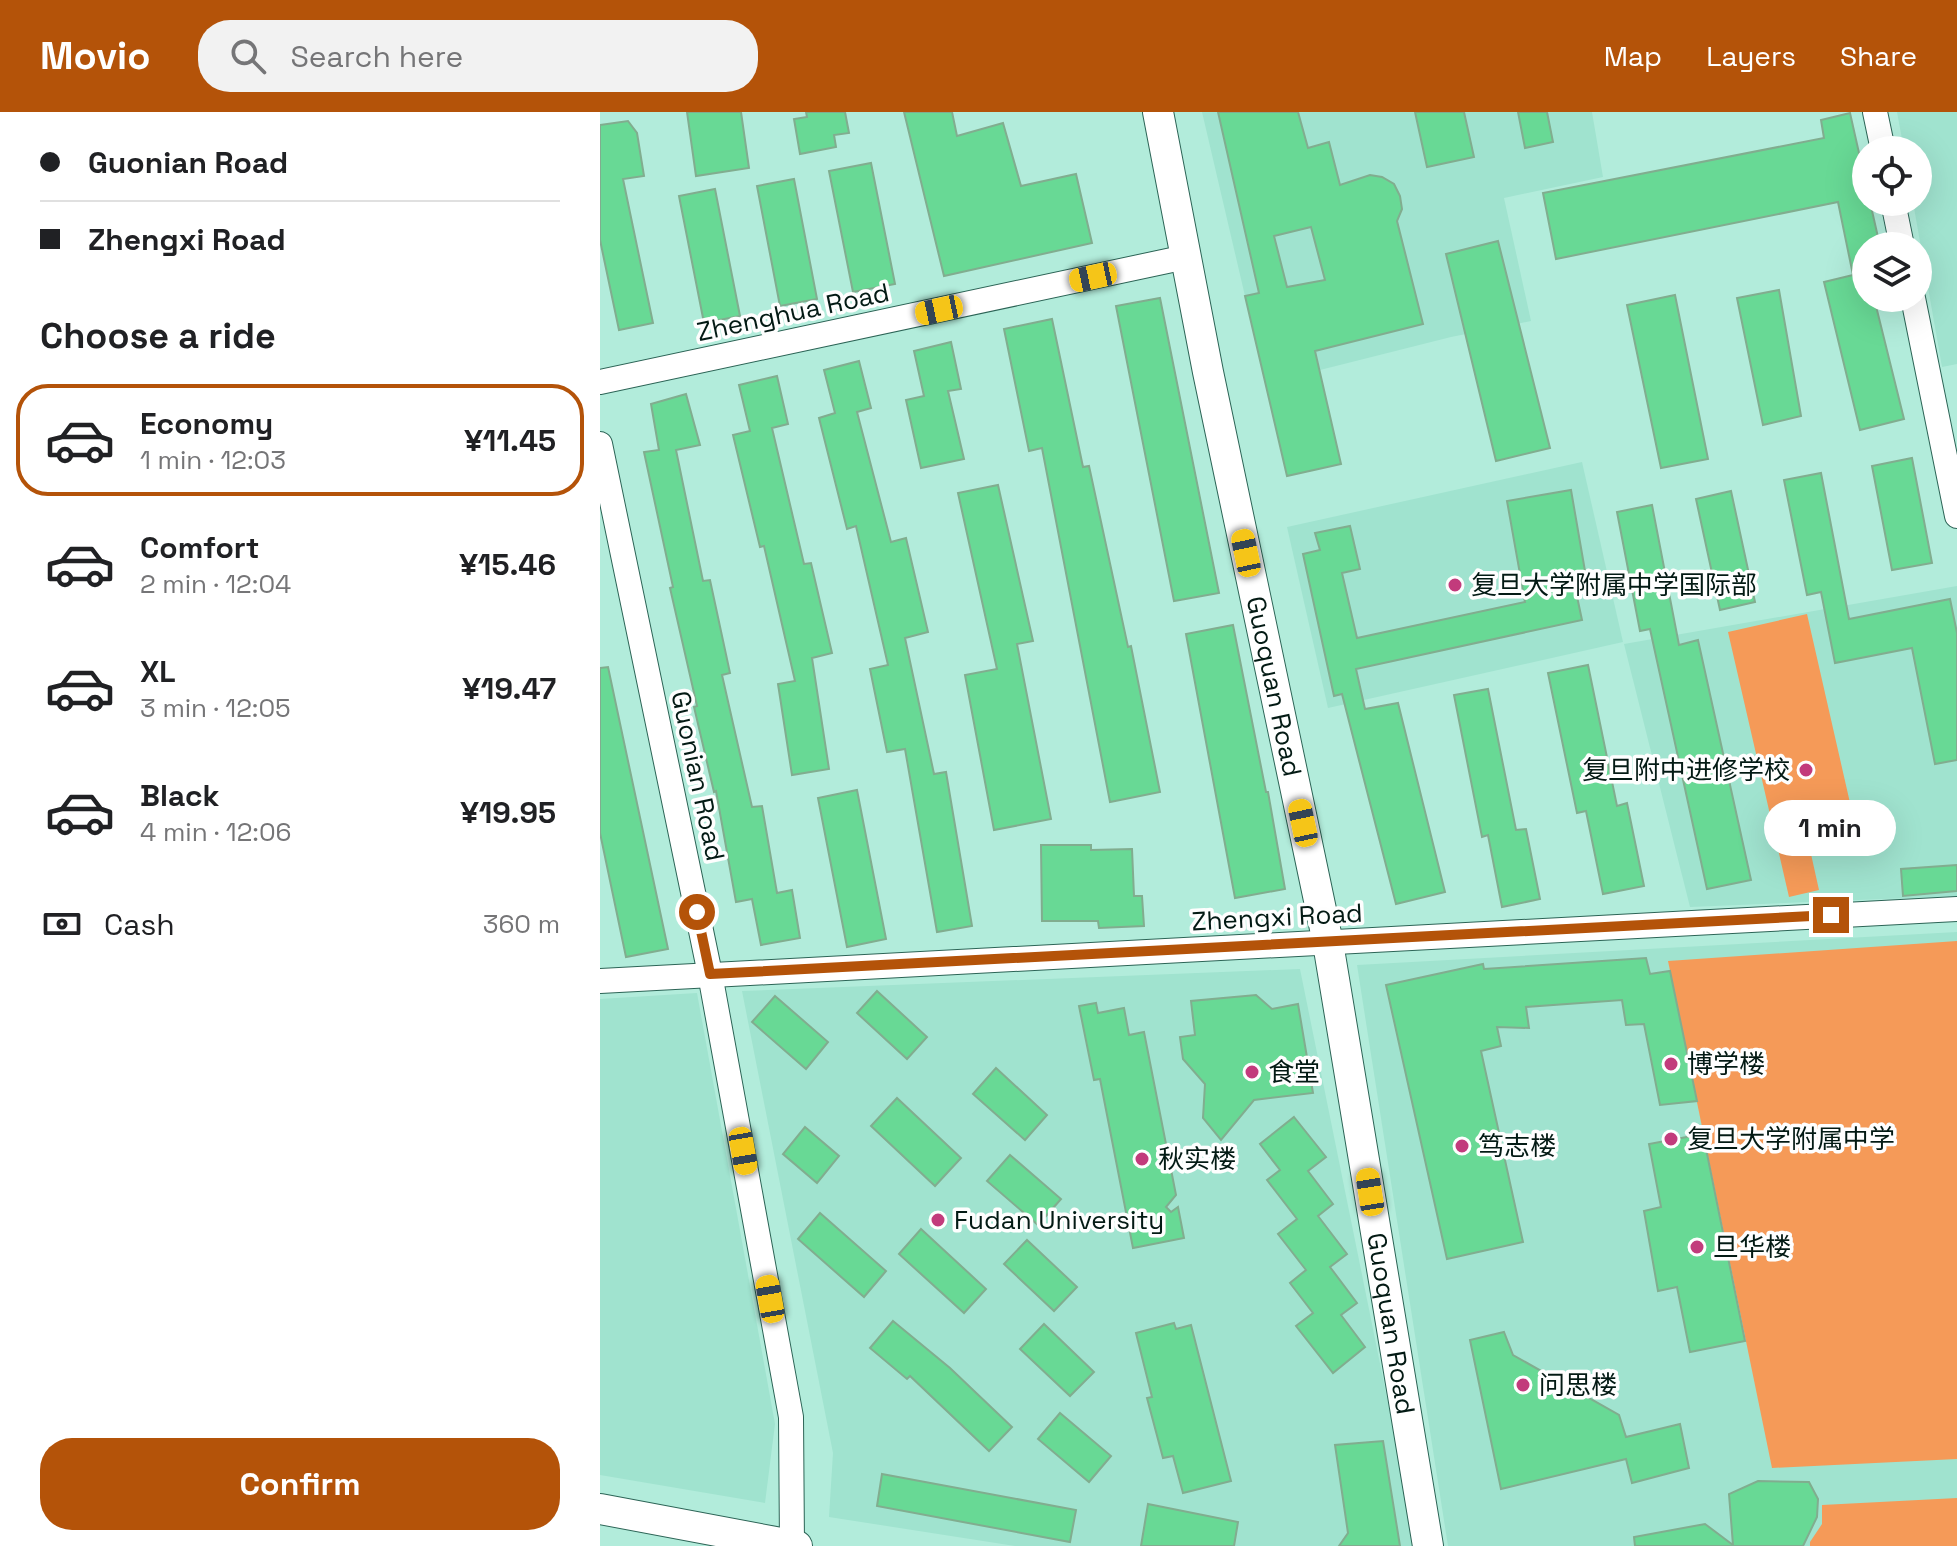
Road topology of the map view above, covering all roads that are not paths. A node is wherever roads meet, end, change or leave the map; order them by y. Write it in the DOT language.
graph roads {
  1 [pos="1158,112"];
  2 [pos="1875,112"];
  3 [pos="1880,136"];
  4 [pos="1186,257"];
  5 [pos="1916,312"];
  6 [pos="600,382"];
  7 [pos="600,444"];
  8 [pos="1957,516"];
  9 [pos="1957,909"];
  10 [pos="1328,943"];
  11 [pos="710,974"];
  12 [pos="600,981"];
  13 [pos="600,1509"];
  14 [pos="794,1546"];
  15 [pos="1428,1546"];
  1 -- 4 [label="street, Guoquan Road"];
  2 -- 3 [label="street"];
  4 -- 6 [label="street, Zhenghua Road"];
  4 -- 10 [label="street, Guoquan Road"];
  5 -- 8 [label="street"];
  7 -- 11 [label="street, Guonian Road"];
  9 -- 10 [label="street, Zhengxi Road"];
  10 -- 11 [label="street, Zhengxi Road"];
  10 -- 15 [label="street, Guoquan Road"];
  11 -- 12 [label="street, Zhengxi Road"];
  11 -- 14 [label="street, Guonian Road"];
  13 -- 14 [label="street"];
}
